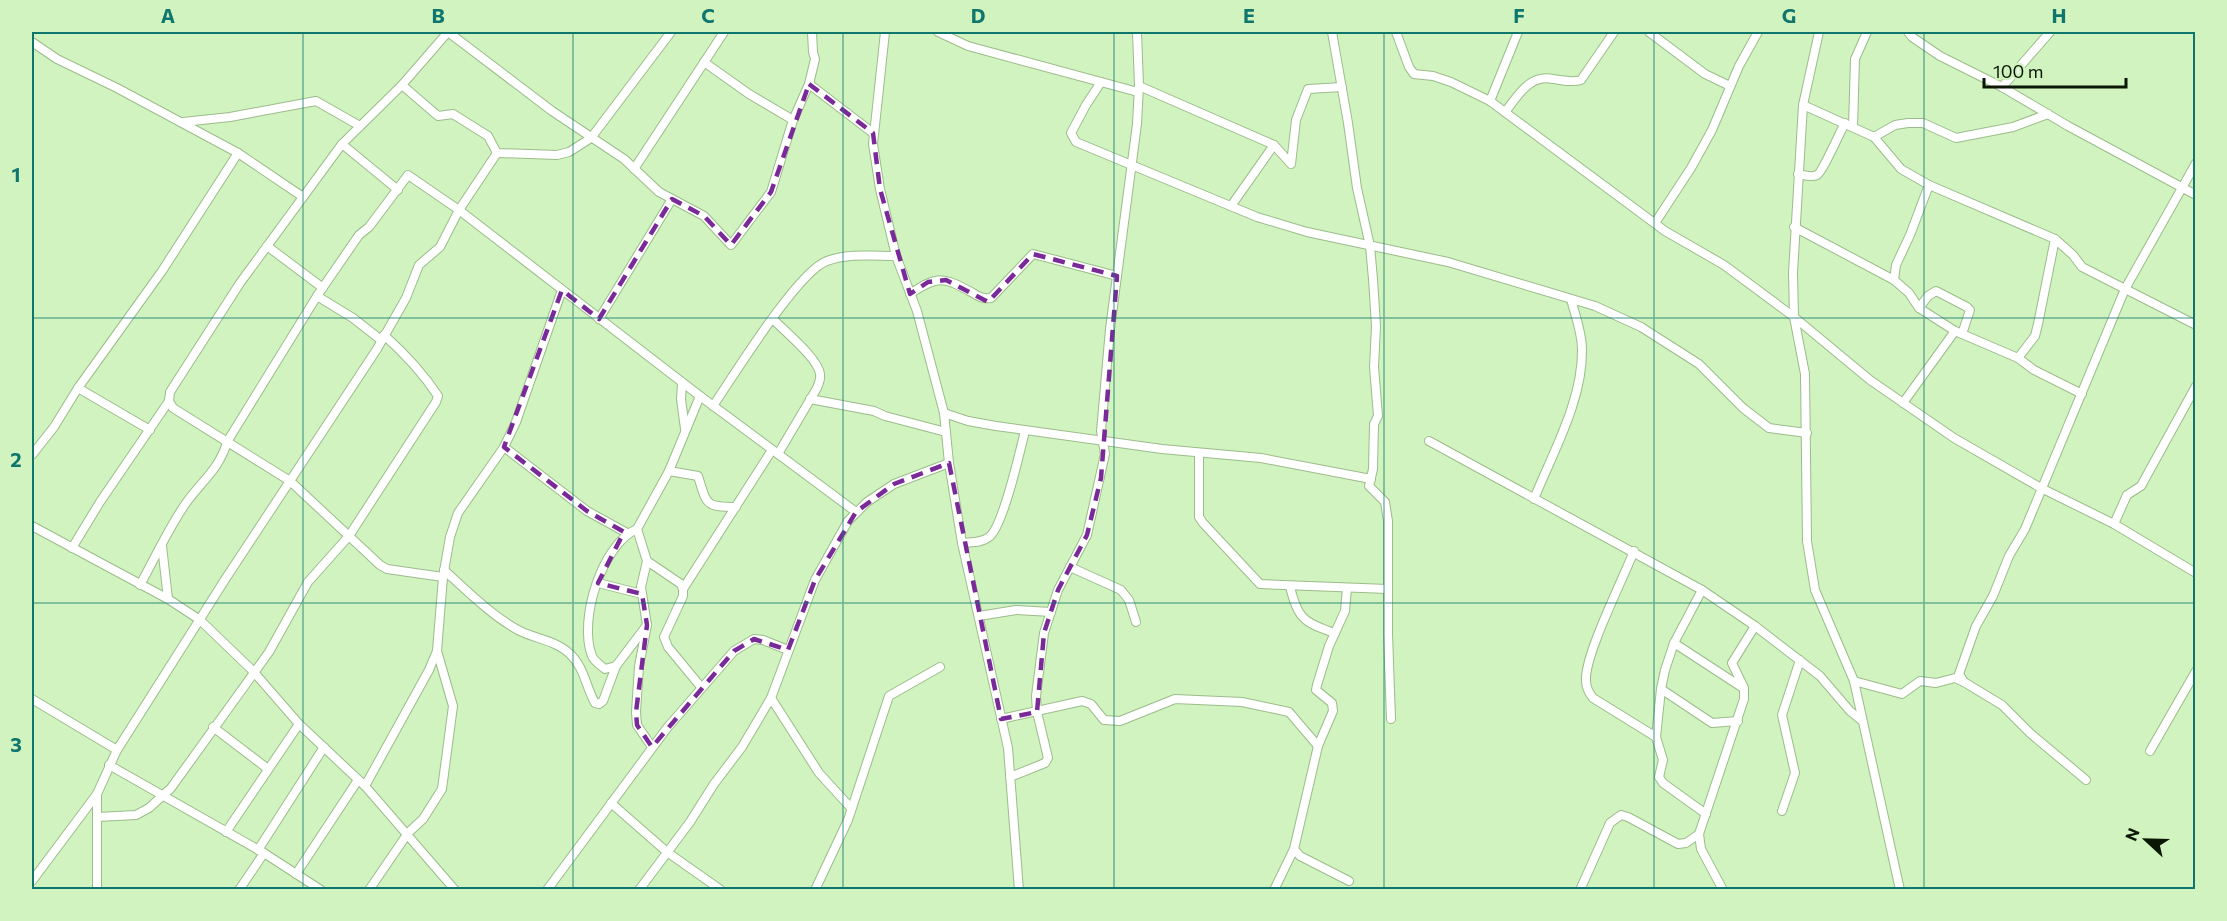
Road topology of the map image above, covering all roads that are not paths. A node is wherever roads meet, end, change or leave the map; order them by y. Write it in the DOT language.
graph roads {
  1 [pos="448,32"];
  2 [pos="671,32"];
  3 [pos="724,32"];
  4 [pos="812,32"];
  5 [pos="885,32"];
  6 [pos="938,32"];
  7 [pos="1137,32"];
  8 [pos="1332,32"];
  9 [pos="1396,32"];
  10 [pos="1518,32"];
  11 [pos="1614,32"];
  12 [pos="1649,32"];
  13 [pos="1758,32"];
  14 [pos="1819,32"];
  15 [pos="1867,32"];
  16 [pos="1908,32"];
  17 [pos="2050,32"];
  18 [pos="32,42"];
  19 [pos="704,62"];
  20 [pos="1101,82"];
  21 [pos="809,84"];
  22 [pos="402,85"];
  23 [pos="1730,86"];
  24 [pos="1342,87"];
  25 [pos="2002,87"];
  26 [pos="1138,89"];
  27 [pos="1490,101"];
  28 [pos="1803,105"];
  29 [pos="1505,112"];
  30 [pos="2048,114"];
  31 [pos="793,120"];
  32 [pos="182,122"];
  33 [pos="1849,125"];
  34 [pos="360,126"];
  35 [pos="873,133"];
  36 [pos="1874,136"];
  37 [pos="591,138"];
  38 [pos="342,144"];
  39 [pos="1274,145"];
  40 [pos="238,153"];
  41 [pos="497,153"];
  42 [pos="2196,163"];
  43 [pos="1132,165"];
  44 [pos="634,169"];
  45 [pos="1798,174"];
  46 [pos="1929,185"];
  47 [pos="2182,187"];
  48 [pos="398,190"];
  49 [pos="2196,195"];
  50 [pos="303,196"];
  51 [pos="672,199"];
  52 [pos="1231,206"];
  53 [pos="459,210"];
  54 [pos="1655,223"];
  55 [pos="1794,227"];
  56 [pos="2055,239"];
  57 [pos="267,246"];
  58 [pos="1370,246"];
  59 [pos="896,255"];
  60 [pos="1117,276"];
  61 [pos="1894,280"];
  62 [pos="323,288"];
  63 [pos="2125,289"];
  64 [pos="562,290"];
  65 [pos="910,294"];
  66 [pos="317,296"];
  67 [pos="1570,299"];
  68 [pos="1919,308"];
  69 [pos="1794,317"];
  70 [pos="599,319"];
  71 [pos="773,319"];
  72 [pos="2196,326"];
  73 [pos="1959,333"];
  74 [pos="383,338"];
  75 [pos="2018,358"];
  76 [pos="682,382"];
  77 [pos="2196,386"];
  78 [pos="78,388"];
  79 [pos="2082,394"];
  80 [pos="700,396"];
  81 [pos="810,399"];
  82 [pos="169,401"];
  83 [pos="1903,403"];
  84 [pos="713,405"];
  85 [pos="944,413"];
  86 [pos="685,429"];
  87 [pos="150,430"];
  88 [pos="1025,431"];
  89 [pos="946,432"];
  90 [pos="1807,433"];
  91 [pos="1104,441"];
  92 [pos="1429,441"];
  93 [pos="227,442"];
  94 [pos="504,447"];
  95 [pos="775,452"];
  96 [pos="1199,453"];
  97 [pos="32,455"];
  98 [pos="949,463"];
  99 [pos="669,471"];
  100 [pos="1371,479"];
  101 [pos="290,481"];
  102 [pos="2041,488"];
  103 [pos="1534,499"];
  104 [pos="736,507"];
  105 [pos="856,512"];
  106 [pos="2114,524"];
  107 [pos="32,526"];
  108 [pos="637,529"];
  109 [pos="627,534"];
  110 [pos="349,536"];
  111 [pos="962,543"];
  112 [pos="162,546"];
  113 [pos="72,548"];
  114 [pos="1634,551"];
  115 [pos="647,561"];
  116 [pos="1070,567"];
  117 [pos="443,573"];
  118 [pos="2196,573"];
  119 [pos="598,583"];
  120 [pos="140,585"];
  121 [pos="1290,586"];
  122 [pos="1347,588"];
  123 [pos="683,589"];
  124 [pos="1388,589"];
  125 [pos="1702,590"];
  126 [pos="642,594"];
  127 [pos="168,599"];
  128 [pos="1051,612"];
  129 [pos="979,616"];
  130 [pos="200,620"];
  131 [pos="1136,622"];
  132 [pos="647,625"];
  133 [pos="1755,626"];
  134 [pos="1335,633"];
  135 [pos="1674,643"];
  136 [pos="788,650"];
  137 [pos="437,651"];
  138 [pos="1800,660"];
  139 [pos="616,666"];
  140 [pos="940,667"];
  141 [pos="253,671"];
  142 [pos="2196,671"];
  143 [pos="1854,681"];
  144 [pos="1964,682"];
  145 [pos="701,687"];
  146 [pos="1744,688"];
  147 [pos="1661,689"];
  148 [pos="1856,692"];
  149 [pos="771,698"];
  150 [pos="32,699"];
  151 [pos="1846,705"];
  152 [pos="1037,712"];
  153 [pos="1001,719"];
  154 [pos="1391,719"];
  155 [pos="1861,720"];
  156 [pos="1738,721"];
  157 [pos="299,724"];
  158 [pos="213,727"];
  159 [pos="1656,737"];
  160 [pos="1318,746"];
  161 [pos="324,747"];
  162 [pos="652,747"];
  163 [pos="117,750"];
  164 [pos="2150,751"];
  165 [pos="109,765"];
  166 [pos="268,769"];
  167 [pos="1010,777"];
  168 [pos="2086,780"];
  169 [pos="362,783"];
  170 [pos="97,794"];
  171 [pos="162,796"];
  172 [pos="611,803"];
  173 [pos="851,808"];
  174 [pos="1782,811"];
  175 [pos="1706,813"];
  176 [pos="97,817"];
  177 [pos="226,832"];
  178 [pos="408,833"];
  179 [pos="1699,834"];
  180 [pos="1294,849"];
  181 [pos="261,851"];
  182 [pos="667,852"];
  183 [pos="296,874"];
  184 [pos="32,881"];
  185 [pos="1350,881"];
  186 [pos="97,890"];
  187 [pos="239,890"];
  188 [pos="321,890"];
  189 [pos="369,890"];
  190 [pos="455,890"];
  191 [pos="547,890"];
  192 [pos="639,890"];
  193 [pos="721,890"];
  194 [pos="815,890"];
  195 [pos="1019,890"];
  196 [pos="1274,890"];
  197 [pos="1580,890"];
  198 [pos="1723,890"];
  199 [pos="1900,890"];
  1 -- 22 [label="street"];
  1 -- 37 [label="street"];
  2 -- 37 [label="street"];
  3 -- 19 [label="street"];
  4 -- 21 [label="street"];
  5 -- 35 [label="street"];
  6 -- 20 [label="street"];
  7 -- 26 [label="street"];
  8 -- 24 [label="street"];
  9 -- 27 [label="street"];
  10 -- 27 [label="street"];
  11 -- 29 [label="street"];
  12 -- 23 [label="street"];
  13 -- 23 [label="street"];
  14 -- 28 [label="street"];
  15 -- 33 [label="street"];
  16 -- 25 [label="street"];
  17 -- 25 [label="street"];
  18 -- 32 [label="street"];
  19 -- 31 [label="street"];
  19 -- 44 [label="street"];
  20 -- 26 [label="street"];
  20 -- 43 [label="street"];
  21 -- 31 [label="street"];
  21 -- 35 [label="street"];
  22 -- 34 [label="street"];
  22 -- 41 [label="street"];
  23 -- 54 [label="street"];
  24 -- 39 [label="street"];
  24 -- 58 [label="street"];
  25 -- 30 [label="street"];
  26 -- 39 [label="street"];
  26 -- 43 [label="street"];
  27 -- 29 [label="street"];
  28 -- 33 [label="street"];
  28 -- 45 [label="street"];
  29 -- 54 [label="street"];
  30 -- 36 [label="street"];
  30 -- 47 [label="street"];
  31 -- 51 [label="street"];
  32 -- 34 [label="street"];
  32 -- 40 [label="street"];
  33 -- 36 [label="street"];
  33 -- 45 [label="street"];
  34 -- 38 [label="street"];
  35 -- 59 [label="street"];
  36 -- 46 [label="street"];
  37 -- 41 [label="street"];
  37 -- 44 [label="street"];
  38 -- 48 [label="street"];
  38 -- 50 [label="street"];
  39 -- 52 [label="street"];
  40 -- 50 [label="street"];
  40 -- 78 [label="street"];
  41 -- 53 [label="street"];
  42 -- 47 [label="street"];
  43 -- 52 [label="street"];
  43 -- 60 [label="street"];
  44 -- 51 [label="street"];
  45 -- 55 [label="street"];
  46 -- 56 [label="street"];
  46 -- 61 [label="street"];
  47 -- 49 [label="street"];
  47 -- 63 [label="street"];
  48 -- 53 [label="street"];
  48 -- 62 [label="street"];
  50 -- 57 [label="street"];
  51 -- 70 [label="street"];
  52 -- 58 [label="street"];
  53 -- 64 [label="street"];
  53 -- 74 [label="street"];
  54 -- 69 [label="street"];
  55 -- 61 [label="street"];
  55 -- 69 [label="street"];
  56 -- 63 [label="street"];
  56 -- 75 [label="street"];
  57 -- 62 [label="street"];
  57 -- 82 [label="street"];
  58 -- 67 [label="street"];
  58 -- 100 [label="street"];
  59 -- 65 [label="street"];
  59 -- 71 [label="street"];
  60 -- 65 [label="street"];
  60 -- 91 [label="street"];
  61 -- 68 [label="street"];
  62 -- 66 [label="street"];
  63 -- 72 [label="street"];
  63 -- 79 [label="street"];
  64 -- 70 [label="street"];
  64 -- 94 [label="street"];
  65 -- 85 [label="street"];
  66 -- 74 [label="street"];
  66 -- 93 [label="street"];
  67 -- 90 [label="street"];
  67 -- 103 [label="street"];
  68 -- 73 [label="street"];
  68 -- 73 [label="street"];
  69 -- 83 [label="street"];
  69 -- 90 [label="street"];
  70 -- 76 [label="street"];
  71 -- 81 [label="street"];
  71 -- 84 [label="street"];
  73 -- 75 [label="street"];
  73 -- 83 [label="street"];
  74 -- 101 [label="street"];
  74 -- 110 [label="street"];
  75 -- 79 [label="street"];
  76 -- 80 [label="street"];
  76 -- 86 [label="street"];
  77 -- 106 [label="street"];
  78 -- 87 [label="street"];
  78 -- 97 [label="street"];
  79 -- 102 [label="street"];
  80 -- 84 [label="street"];
  80 -- 86 [label="street"];
  81 -- 89 [label="street"];
  81 -- 95 [label="street"];
  82 -- 87 [label="street"];
  82 -- 93 [label="street"];
  83 -- 102 [label="street"];
  84 -- 95 [label="street"];
  85 -- 88 [label="street"];
  85 -- 89 [label="street"];
  86 -- 99 [label="street"];
  87 -- 113 [label="street"];
  88 -- 91 [label="street"];
  88 -- 111 [label="street"];
  89 -- 98 [label="street"];
  90 -- 143 [label="street"];
  91 -- 96 [label="street"];
  91 -- 116 [label="street"];
  92 -- 103 [label="street"];
  93 -- 101 [label="street"];
  93 -- 112 [label="street"];
  94 -- 109 [label="street"];
  94 -- 117 [label="street"];
  95 -- 104 [label="street"];
  95 -- 105 [label="street"];
  96 -- 100 [label="street"];
  96 -- 121 [label="street"];
  98 -- 105 [label="street"];
  98 -- 111 [label="street"];
  99 -- 104 [label="street"];
  99 -- 108 [label="street"];
  100 -- 124 [label="street"];
  101 -- 110 [label="street"];
  101 -- 130 [label="street"];
  102 -- 106 [label="street"];
  102 -- 144 [label="street"];
  103 -- 114 [label="street"];
  104 -- 123 [label="street"];
  105 -- 136 [label="street"];
  106 -- 118 [label="street"];
  107 -- 113 [label="street"];
  108 -- 109 [label="street"];
  108 -- 115 [label="street"];
  109 -- 119 [label="street"];
  110 -- 117 [label="street"];
  110 -- 141 [label="street"];
  111 -- 129 [label="street"];
  112 -- 120 [label="street"];
  112 -- 127 [label="street"];
  113 -- 120 [label="street"];
  114 -- 125 [label="street"];
  114 -- 159 [label="street"];
  115 -- 123 [label="street"];
  115 -- 126 [label="street"];
  116 -- 128 [label="street"];
  116 -- 131 [label="street"];
  117 -- 137 [label="street"];
  117 -- 139 [label="street"];
  119 -- 126 [label="street"];
  119 -- 139 [label="street"];
  120 -- 127 [label="street"];
  121 -- 122 [label="street"];
  121 -- 134 [label="street"];
  122 -- 124 [label="street"];
  122 -- 134 [label="street"];
  123 -- 145 [label="street"];
  124 -- 154 [label="street"];
  125 -- 133 [label="street"];
  125 -- 135 [label="street"];
  126 -- 132 [label="street"];
  127 -- 130 [label="street"];
  128 -- 129 [label="street"];
  128 -- 152 [label="street"];
  129 -- 153 [label="street"];
  130 -- 141 [label="street"];
  130 -- 163 [label="street"];
  132 -- 139 [label="street"];
  132 -- 162 [label="street"];
  133 -- 138 [label="street"];
  133 -- 146 [label="street"];
  134 -- 160 [label="street"];
  135 -- 146 [label="street"];
  135 -- 147 [label="street"];
  136 -- 145 [label="street"];
  136 -- 149 [label="street"];
  137 -- 169 [label="street"];
  137 -- 178 [label="street"];
  138 -- 151 [label="street"];
  138 -- 174 [label="street"];
  140 -- 173 [label="street"];
  141 -- 157 [label="street"];
  141 -- 158 [label="street"];
  142 -- 164 [label="street"];
  143 -- 144 [label="street"];
  143 -- 148 [label="street"];
  144 -- 168 [label="street"];
  145 -- 162 [label="street"];
  146 -- 156 [label="street"];
  147 -- 156 [label="street"];
  147 -- 159 [label="street"];
  148 -- 151 [label="street"];
  148 -- 155 [label="street"];
  149 -- 173 [label="street"];
  149 -- 182 [label="street"];
  150 -- 163 [label="street"];
  151 -- 155 [label="street"];
  152 -- 153 [label="street"];
  152 -- 160 [label="street"];
  152 -- 167 [label="street"];
  153 -- 167 [label="street"];
  155 -- 199 [label="street"];
  156 -- 175 [label="street"];
  157 -- 161 [label="street"];
  157 -- 166 [label="street"];
  158 -- 166 [label="street"];
  158 -- 171 [label="street"];
  159 -- 175 [label="street"];
  160 -- 180 [label="street"];
  161 -- 169 [label="street"];
  161 -- 181 [label="street"];
  162 -- 172 [label="street"];
  163 -- 165 [label="street"];
  165 -- 170 [label="street"];
  165 -- 171 [label="street"];
  166 -- 177 [label="street"];
  167 -- 195 [label="street"];
  169 -- 178 [label="street"];
  169 -- 183 [label="street"];
  170 -- 176 [label="street"];
  170 -- 184 [label="street"];
  171 -- 176 [label="street"];
  171 -- 177 [label="street"];
  172 -- 182 [label="street"];
  172 -- 191 [label="street"];
  173 -- 194 [label="street"];
  175 -- 179 [label="street"];
  176 -- 186 [label="street"];
  177 -- 181 [label="street"];
  178 -- 189 [label="street"];
  178 -- 190 [label="street"];
  179 -- 197 [label="street"];
  179 -- 198 [label="street"];
  180 -- 185 [label="street"];
  180 -- 196 [label="street"];
  181 -- 183 [label="street"];
  181 -- 187 [label="street"];
  182 -- 192 [label="street"];
  182 -- 193 [label="street"];
  183 -- 188 [label="street"];
}
